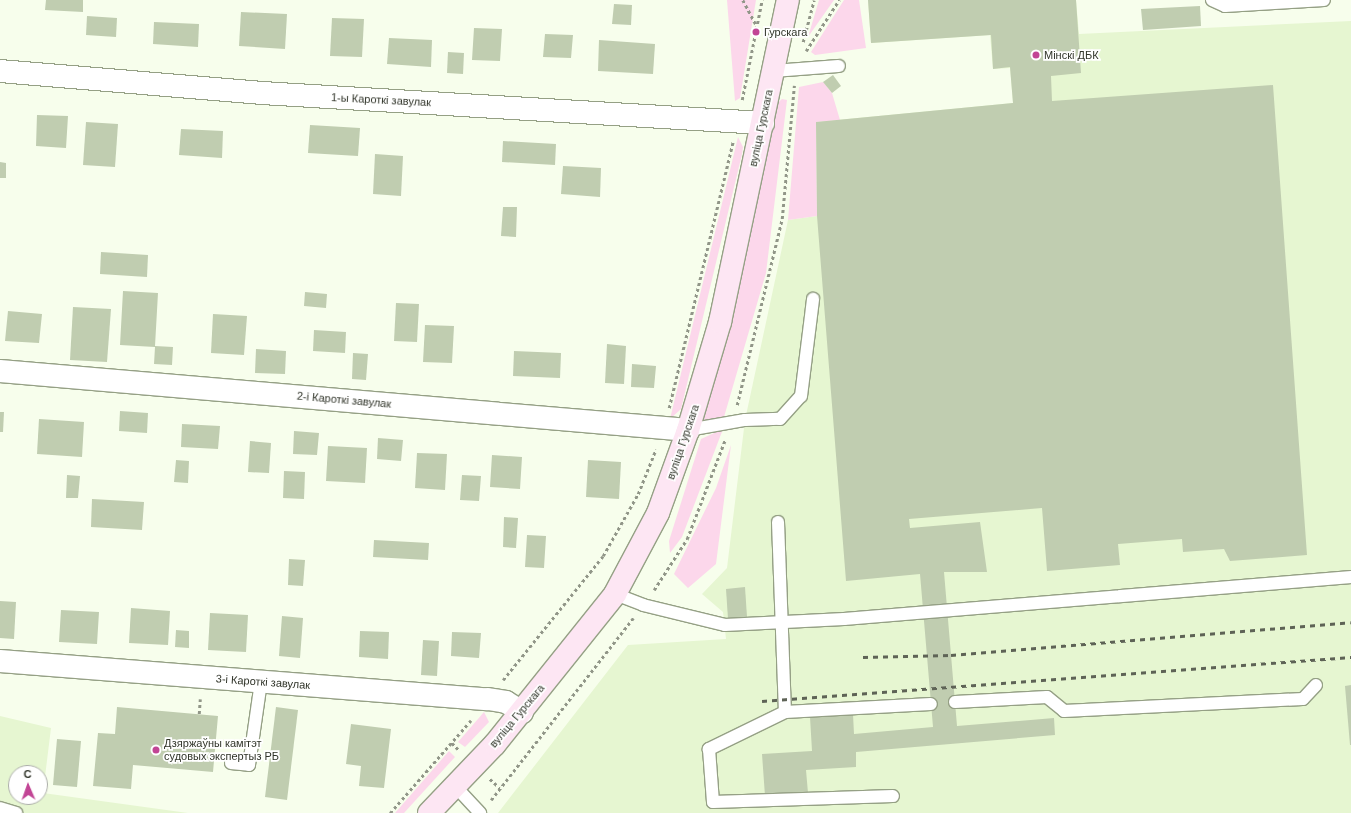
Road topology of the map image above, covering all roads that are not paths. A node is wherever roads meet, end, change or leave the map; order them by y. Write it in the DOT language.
graph roads {
  1 [pos="788,0"];
  2 [pos="1212,0"];
  3 [pos="1324,0"];
  4 [pos="839,66"];
  5 [pos="0,71"];
  6 [pos="773,71"];
  7 [pos="763,123"];
  8 [pos="813,299"];
  9 [pos="0,371"];
  10 [pos="688,430"];
  11 [pos="778,522"];
  12 [pos="1351,577"];
  13 [pos="615,594"];
  14 [pos="781,623"];
  15 [pos="0,661"];
  16 [pos="262,682"];
  17 [pos="1316,684"];
  18 [pos="955,702"];
  19 [pos="931,704"];
  20 [pos="522,712"];
  21 [pos="785,712"];
  22 [pos="231,763"];
  23 [pos="455,786"];
  24 [pos="893,796"];
  25 [pos="0,808"];
  26 [pos="432,812"];
  27 [pos="16,813"];
  28 [pos="480,813"];
  1 -- 6 [label="main road, вуліца Гурскага"];
  2 -- 3 [label="lane"];
  4 -- 6 [label="lane"];
  5 -- 7 [label="street, 1-ы Кароткі завулак"];
  6 -- 7 [label="main road, вуліца Гурскага"];
  7 -- 10 [label="main road, вуліца Гурскага"];
  8 -- 10 [label="lane"];
  9 -- 10 [label="street, 2-і Кароткі завулак"];
  10 -- 13 [label="main road, вуліца Гурскага"];
  11 -- 14 [label="lane"];
  12 -- 14 [label="lane"];
  13 -- 14 [label="lane"];
  13 -- 20 [label="main road, вуліца Гурскага"];
  14 -- 21 [label="lane"];
  15 -- 16 [label="street, 3-і Кароткі завулак"];
  16 -- 20 [label="street, 3-і Кароткі завулак"];
  16 -- 22 [label="lane"];
  17 -- 18 [label="lane"];
  19 -- 21 [label="lane"];
  20 -- 23 [label="main road, вуліца Гурскага"];
  21 -- 24 [label="lane"];
  23 -- 26 [label="main road, вуліца Гурскага"];
  23 -- 28 [label="lane"];
  25 -- 27 [label="lane"];
}
